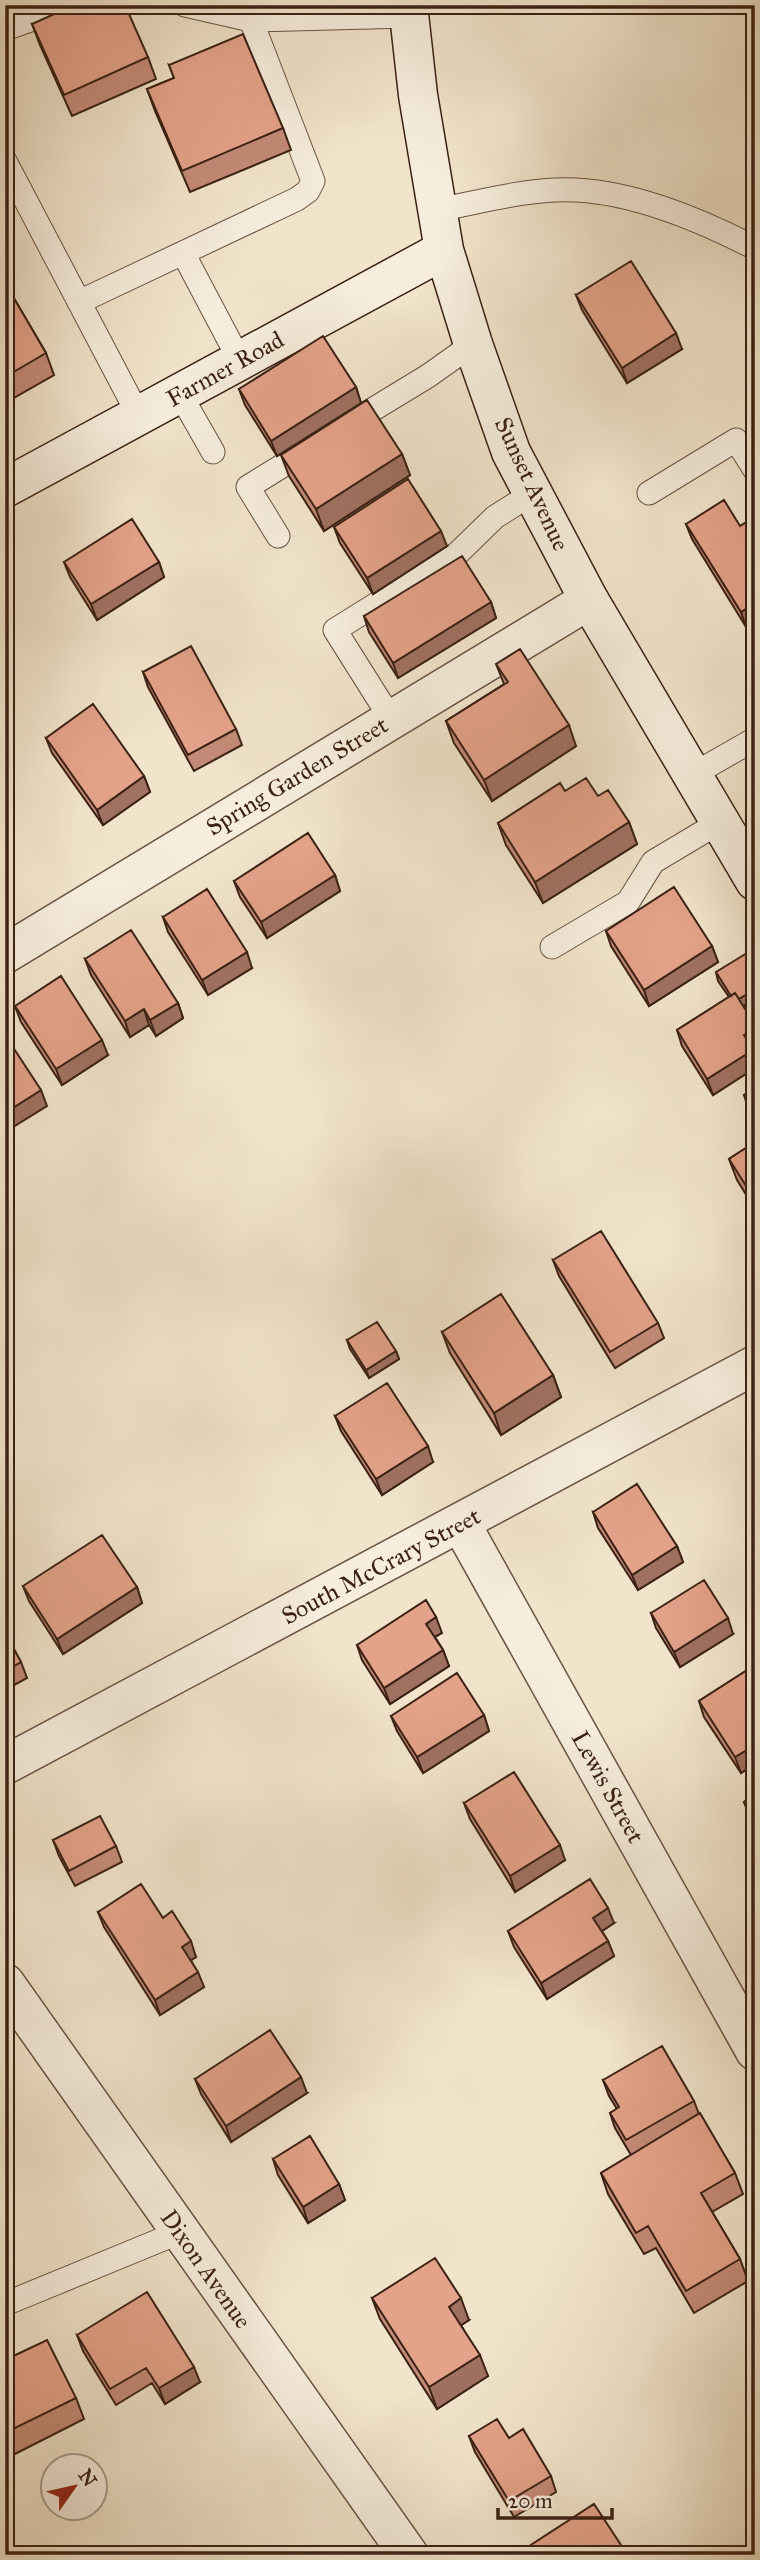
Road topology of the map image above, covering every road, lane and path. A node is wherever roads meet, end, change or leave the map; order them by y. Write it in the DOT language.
graph roads {
  1 [pos="73,5"];
  2 [pos="185,5"];
  3 [pos="409,11"];
  4 [pos="251,20"];
  5 [pos="5,29"];
  6 [pos="5,161"];
  7 [pos="437,210"];
  8 [pos="755,248"];
  9 [pos="443,250"];
  10 [pos="183,253"];
  11 [pos="79,302"];
  12 [pos="473,344"];
  13 [pos="240,361"];
  14 [pos="180,394"];
  15 [pos="139,416"];
  16 [pos="213,452"];
  17 [pos="755,470"];
  18 [pos="5,488"];
  19 [pos="533,492"];
  20 [pos="649,493"];
  21 [pos="278,536"];
  22 [pos="589,600"];
  23 [pos="391,719"];
  24 [pos="755,739"];
  25 [pos="692,775"];
  26 [pos="720,822"];
  27 [pos="755,881"];
  28 [pos="552,947"];
  29 [pos="5,954"];
  30 [pos="755,1365"];
  31 [pos="461,1524"];
  32 [pos="5,1765"];
  33 [pos="5,1983"];
  34 [pos="755,2051"];
  35 [pos="180,2232"];
  36 [pos="5,2304"];
  37 [pos="409,2555"];
  1 -- 5 [label="lane"];
  2 -- 4 [label="lane"];
  3 -- 4 [label="lane"];
  3 -- 7 [label="street, Sunset Avenue"];
  4 -- 10 [label="lane"];
  6 -- 11 [label="lane"];
  7 -- 8 [label="lane"];
  7 -- 9 [label="street, Sunset Avenue"];
  9 -- 12 [label="street, Sunset Avenue"];
  9 -- 13 [label="street, Farmer Road"];
  10 -- 11 [label="lane"];
  10 -- 13 [label="lane"];
  11 -- 15 [label="lane"];
  12 -- 19 [label="street, Sunset Avenue"];
  12 -- 21 [label="lane"];
  13 -- 14 [label="street, Farmer Road"];
  14 -- 15 [label="street, Farmer Road"];
  14 -- 16 [label="lane"];
  15 -- 18 [label="street, Farmer Road"];
  17 -- 20 [label="lane"];
  19 -- 22 [label="street, Sunset Avenue"];
  19 -- 23 [label="lane"];
  22 -- 23 [label="street, Spring Garden Street"];
  22 -- 25 [label="street, Sunset Avenue"];
  23 -- 29 [label="street, Spring Garden Street"];
  24 -- 25 [label="lane"];
  25 -- 26 [label="street, Sunset Avenue"];
  26 -- 27 [label="street, Sunset Avenue"];
  26 -- 28 [label="lane"];
  30 -- 31 [label="street, South McCrary Street"];
  31 -- 32 [label="street, South McCrary Street"];
  31 -- 34 [label="street, Lewis Street"];
  33 -- 35 [label="street, Dixon Avenue"];
  35 -- 36 [label="lane"];
  35 -- 37 [label="street, Dixon Avenue"];
}
